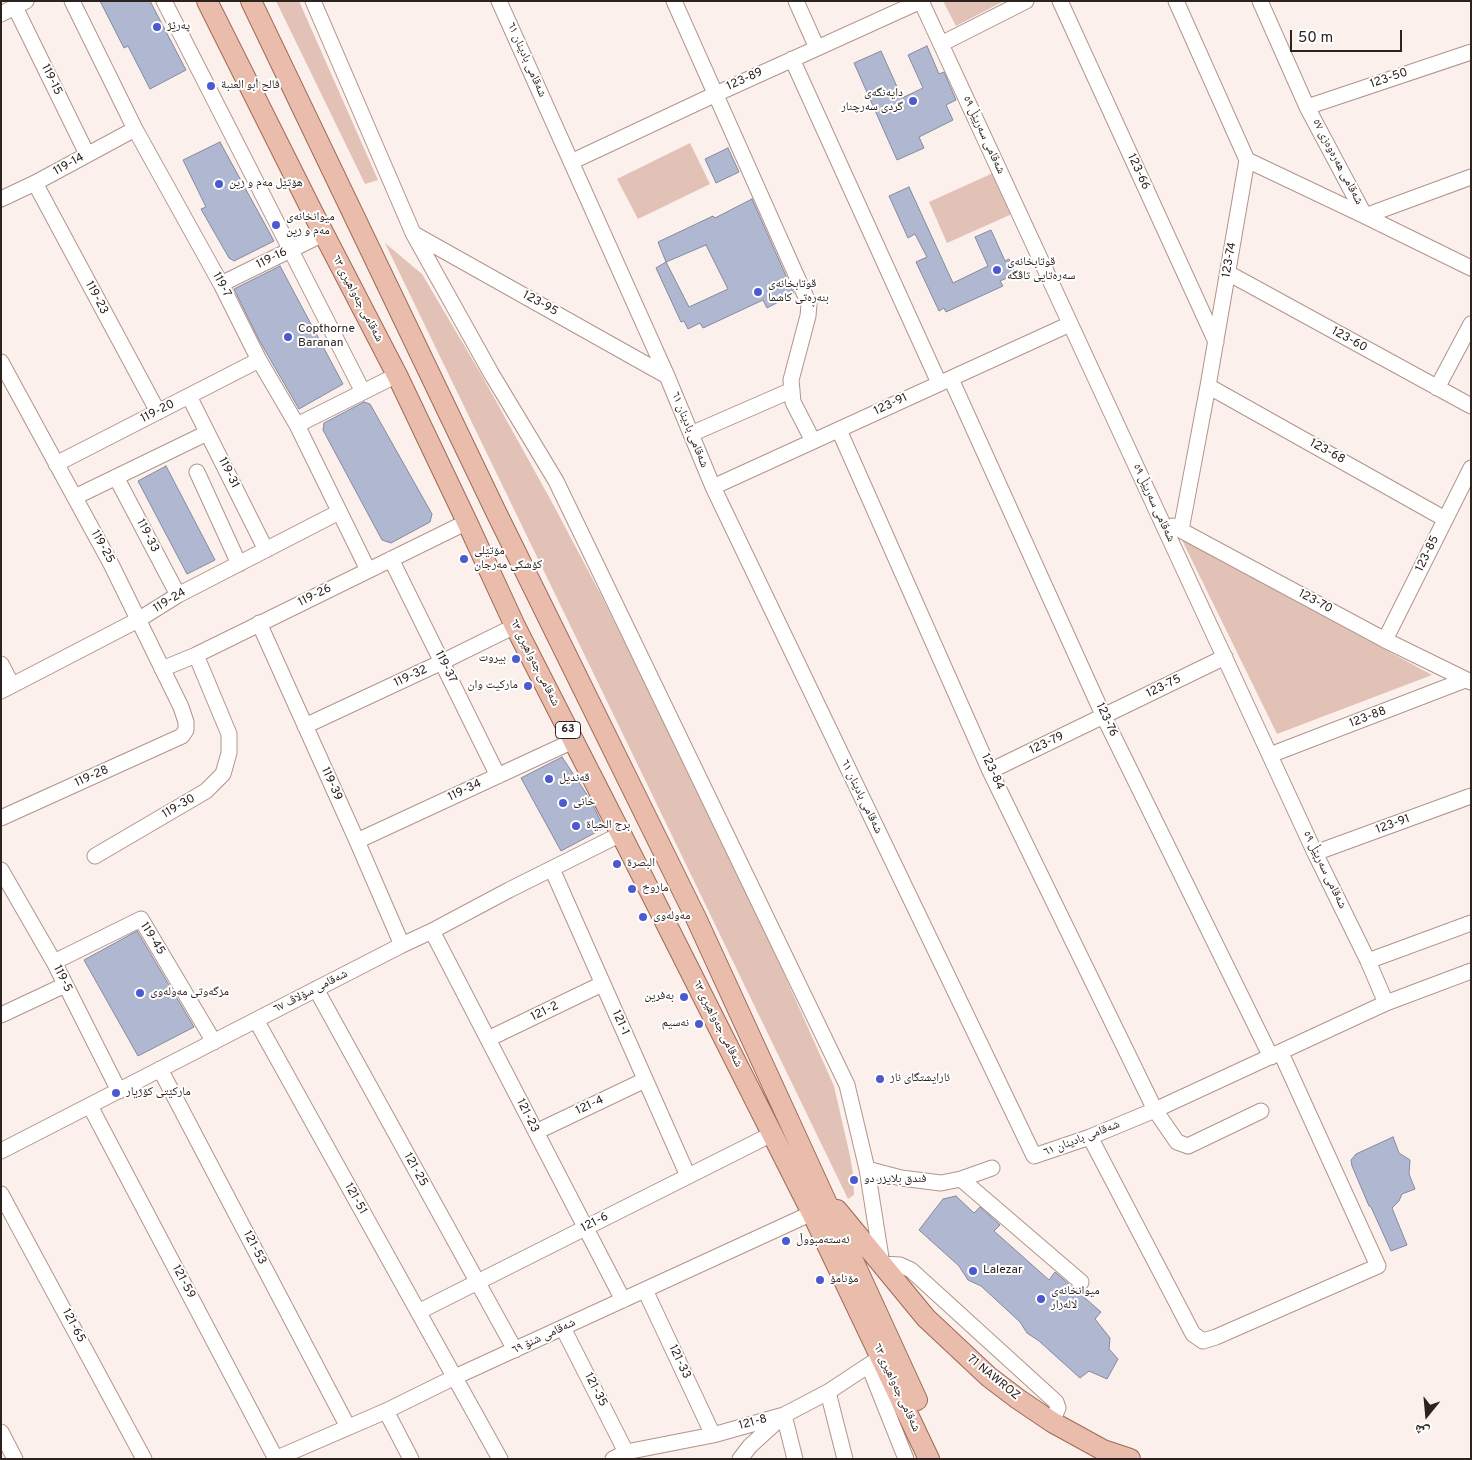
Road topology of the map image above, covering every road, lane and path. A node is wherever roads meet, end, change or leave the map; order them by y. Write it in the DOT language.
graph roads {
  1 [pos="72,1"];
  2 [pos="164,1"];
  3 [pos="207,1"];
  4 [pos="251,1"];
  5 [pos="314,1"];
  6 [pos="499,1"];
  7 [pos="674,1"];
  8 [pos="796,1"];
  9 [pos="921,1"];
  10 [pos="1026,1"];
  11 [pos="1060,1"];
  12 [pos="1176,1"];
  13 [pos="1260,1"];
  14 [pos="21,4"];
  15 [pos="1,14"];
  16 [pos="941,44"];
  17 [pos="817,48"];
  18 [pos="1471,52"];
  19 [pos="792,59"];
  20 [pos="716,94"];
  21 [pos="1307,107"];
  22 [pos="135,129"];
  23 [pos="87,154"];
  24 [pos="1247,160"];
  25 [pos="571,162"];
  26 [pos="1471,177"];
  27 [pos="35,183"];
  28 [pos="1,199"];
  29 [pos="1365,216"];
  30 [pos="413,233"];
  31 [pos="323,234"];
  32 [pos="290,250"];
  33 [pos="1471,268"];
  34 [pos="1228,273"];
  35 [pos="221,284"];
  36 [pos="1070,324"];
  37 [pos="1471,324"];
  38 [pos="1216,342"];
  39 [pos="260,360"];
  40 [pos="1,362"];
  41 [pos="397,375"];
  42 [pos="667,376"];
  43 [pos="945,381"];
  44 [pos="7,386"];
  45 [pos="1208,386"];
  46 [pos="1436,388"];
  47 [pos="792,390"];
  48 [pos="363,392"];
  49 [pos="189,396"];
  50 [pos="1471,406"];
  51 [pos="158,412"];
  52 [pos="297,425"];
  53 [pos="839,430"];
  54 [pos="208,432"];
  55 [pos="691,434"];
  56 [pos="813,441"];
  57 [pos="56,464"];
  58 [pos="1471,468"];
  59 [pos="197,472"];
  60 [pos="116,477"];
  61 [pos="713,488"];
  62 [pos="75,497"];
  63 [pos="339,512"];
  64 [pos="1446,519"];
  65 [pos="1161,520"];
  66 [pos="467,522"];
  67 [pos="1181,530"];
  68 [pos="266,550"];
  69 [pos="391,559"];
  70 [pos="239,564"];
  71 [pos="368,570"];
  72 [pos="178,596"];
  73 [pos="138,620"];
  74 [pos="259,623"];
  75 [pos="515,626"];
  76 [pos="1386,640"];
  77 [pos="196,655"];
  78 [pos="1225,657"];
  79 [pos="442,662"];
  80 [pos="1,664"];
  81 [pos="162,669"];
  82 [pos="1468,681"];
  83 [pos="7,688"];
  84 [pos="1104,717"];
  85 [pos="305,726"];
  86 [pos="182,736"];
  87 [pos="573,741"];
  88 [pos="1270,755"];
  89 [pos="990,771"];
  90 [pos="498,776"];
  91 [pos="1471,796"];
  92 [pos="1,818"];
  93 [pos="622,834"];
  94 [pos="357,841"];
  95 [pos="1315,853"];
  96 [pos="95,856"];
  97 [pos="552,869"];
  98 [pos="1,870"];
  99 [pos="1471,923"];
  100 [pos="432,931"];
  101 [pos="402,945"];
  102 [pos="1368,961"];
  103 [pos="54,962"];
  104 [pos="1471,971"];
  105 [pos="602,984"];
  106 [pos="64,985"];
  107 [pos="316,989"];
  108 [pos="1386,1003"];
  109 [pos="1,1015"];
  110 [pos="256,1020"];
  111 [pos="488,1040"];
  112 [pos="214,1042"];
  113 [pos="1276,1055"];
  114 [pos="160,1069"];
  115 [pos="645,1080"];
  116 [pos="119,1091"];
  117 [pos="90,1106"];
  118 [pos="1155,1110"];
  119 [pos="1261,1112"];
  120 [pos="536,1132"];
  121 [pos="772,1134"];
  122 [pos="1090,1136"];
  123 [pos="1,1152"];
  124 [pos="992,1168"];
  125 [pos="867,1169"];
  126 [pos="688,1176"];
  127 [pos="961,1180"];
  128 [pos="819,1189"];
  129 [pos="1,1194"];
  130 [pos="812,1213"];
  131 [pos="585,1228"];
  132 [pos="882,1264"];
  133 [pos="849,1273"];
  134 [pos="477,1282"];
  135 [pos="1081,1282"];
  136 [pos="645,1290"];
  137 [pos="623,1300"];
  138 [pos="418,1312"];
  139 [pos="563,1328"];
  140 [pos="515,1350"];
  141 [pos="875,1362"];
  142 [pos="455,1377"];
  143 [pos="828,1392"];
  144 [pos="386,1411"];
  145 [pos="784,1415"];
  146 [pos="1052,1422"];
  147 [pos="348,1427"];
  148 [pos="1,1432"];
  149 [pos="713,1434"];
  150 [pos="620,1455"];
  151 [pos="1098,1455"];
  152 [pos="15,1459"];
  153 [pos="144,1459"];
  154 [pos="276,1459"];
  155 [pos="411,1459"];
  156 [pos="500,1459"];
  157 [pos="740,1459"];
  158 [pos="795,1459"];
  159 [pos="844,1459"];
  160 [pos="906,1459"];
  161 [pos="929,1459"];
  162 [pos="944,1459"];
  163 [pos="1130,1459"];
  1 -- 22 [label="street, 119-7"];
  2 -- 32 [label="street"];
  3 -- 31 [label="main road, شەقامی جەواهیری ٦٣ / 63"];
  4 -- 128 [label="main road, شەقامی جەواهیری ٦٣ / 63"];
  5 -- 30 [label="street"];
  6 -- 25 [label="street, شەقامی بادینان ٦١"];
  7 -- 20 [label="street"];
  8 -- 17 [label="street"];
  9 -- 16 [label="street, شەقامی سەرپێڵ ٥٩"];
  9 -- 17 [label="street, 123-89"];
  10 -- 16 [label="street"];
  11 -- 38 [label="street, 123-66"];
  12 -- 24 [label="street"];
  13 -- 21 [label="street, شەقامی هەرەوەزی ٥٧"];
  14 -- 15 [label="street"];
  14 -- 23 [label="street, 119-15"];
  16 -- 36 [label="street, شەقامی سەرپێڵ ٥٩"];
  17 -- 19 [label="street, 123-89"];
  18 -- 21 [label="street, 123-50"];
  19 -- 20 [label="street, 123-89"];
  19 -- 43 [label="street, 123-76"];
  20 -- 25 [label="street, 123-89"];
  20 -- 47 [label="street"];
  21 -- 29 [label="street, شەقامی هەرەوەزی ٥٧"];
  22 -- 23 [label="street, 119-14"];
  22 -- 35 [label="street, 119-7"];
  23 -- 27 [label="street, 119-14"];
  24 -- 29 [label="street"];
  24 -- 34 [label="street, 123-74"];
  25 -- 42 [label="street, شەقامی بادینان ٦١"];
  26 -- 29 [label="street"];
  27 -- 28 [label="street, 119-14"];
  27 -- 51 [label="street, 119-23"];
  29 -- 33 [label="street, شەقامی هەرەوەزی ٥٧"];
  30 -- 42 [label="street, 123-95"];
  30 -- 125 [label="street"];
  31 -- 32 [label="street, 119-16"];
  31 -- 41 [label="main road, شەقامی جەواهیری ٦٣ / 63"];
  32 -- 35 [label="street, 119-16"];
  32 -- 48 [label="street"];
  34 -- 38 [label="street, 123-74"];
  34 -- 46 [label="street, 123-60"];
  35 -- 39 [label="street, 119-7"];
  36 -- 43 [label="street, 123-91"];
  36 -- 65 [label="street, شەقامی سەرپێڵ ٥٩"];
  37 -- 46 [label="street"];
  38 -- 45 [label="street, 123-74"];
  39 -- 49 [label="street, 119-20"];
  39 -- 52 [label="street, 119-7"];
  40 -- 44 [label="street, 119-25"];
  41 -- 48 [label="street"];
  41 -- 66 [label="main road, شەقامی جەواهیری ٦٣ / 63"];
  42 -- 55 [label="street, شەقامی بادینان ٦١"];
  43 -- 53 [label="street, 123-91"];
  43 -- 84 [label="street, 123-76"];
  44 -- 57 [label="street, 119-25"];
  45 -- 64 [label="street, 123-68"];
  45 -- 67 [label="street, 123-74"];
  46 -- 50 [label="street, 123-60"];
  47 -- 55 [label="street"];
  47 -- 56 [label="street"];
  48 -- 52 [label="street"];
  49 -- 51 [label="street, 119-20"];
  49 -- 54 [label="street, 119-31"];
  51 -- 57 [label="street, 119-20"];
  52 -- 63 [label="street, 119-7"];
  53 -- 56 [label="street, 123-91"];
  53 -- 89 [label="street, 123-84"];
  54 -- 60 [label="street"];
  54 -- 68 [label="street, 119-31"];
  55 -- 61 [label="street, شەقامی بادینان ٦١"];
  56 -- 61 [label="street, 123-91"];
  57 -- 62 [label="street, 119-25"];
  58 -- 64 [label="street, 123-85"];
  59 -- 70 [label="street"];
  60 -- 62 [label="street"];
  60 -- 72 [label="street, 119-33"];
  61 -- 122 [label="street, شەقامی بادینان ٦١"];
  62 -- 73 [label="street, 119-25"];
  63 -- 68 [label="street, 119-24"];
  63 -- 71 [label="street, 119-7"];
  64 -- 76 [label="street, 123-85"];
  65 -- 67 [label="street, 123-70"];
  65 -- 78 [label="street, شەقامی سەرپێڵ ٥٩"];
  66 -- 69 [label="street, 119-26"];
  66 -- 75 [label="main road, شەقامی جەواهیری ٦٣ / 63"];
  67 -- 76 [label="street, 123-70"];
  68 -- 70 [label="street, 119-24"];
  69 -- 71 [label="street, 119-26"];
  69 -- 79 [label="street, 119-37"];
  70 -- 72 [label="street, 119-24"];
  71 -- 74 [label="street, 119-26"];
  72 -- 73 [label="street, 119-24"];
  73 -- 81 [label="street, 119-25"];
  73 -- 83 [label="street, 119-24"];
  74 -- 77 [label="street, 119-26"];
  74 -- 85 [label="street, 119-39"];
  75 -- 79 [label="street, 119-32"];
  75 -- 87 [label="main road, شەقامی جەواهیری ٦٣ / 63"];
  76 -- 82 [label="street, 123-70"];
  77 -- 81 [label="street, 119-26"];
  77 -- 96 [label="street, 119-30"];
  78 -- 84 [label="street, 123-75"];
  78 -- 88 [label="street, شەقامی سەرپێڵ ٥٩"];
  79 -- 85 [label="street, 119-32"];
  79 -- 90 [label="street, 119-37"];
  80 -- 83 [label="street"];
  81 -- 86 [label="street, 119-25"];
  82 -- 88 [label="street, 123-88"];
  84 -- 89 [label="street, 123-79"];
  84 -- 113 [label="street, 123-76"];
  85 -- 94 [label="street, 119-39"];
  86 -- 92 [label="street, 119-28"];
  87 -- 90 [label="street, 119-34"];
  87 -- 93 [label="main road, شەقامی جەواهیری ٦٣ / 63"];
  88 -- 95 [label="street, شەقامی سەرپێڵ ٥٩"];
  89 -- 118 [label="street, 123-84"];
  90 -- 94 [label="street, 119-34"];
  91 -- 95 [label="street, 123-91"];
  93 -- 97 [label="street, شەقامی سۆلاڤ ٦٧"];
  93 -- 121 [label="main road, شەقامی جەواهیری ٦٣ / 63"];
  94 -- 101 [label="street, 119-39"];
  95 -- 102 [label="street, شەقامی سەرپێڵ ٥٩"];
  97 -- 100 [label="street, شەقامی سۆلاڤ ٦٧"];
  97 -- 105 [label="street, 121-1"];
  98 -- 103 [label="street, 119-5"];
  99 -- 102 [label="street"];
  100 -- 101 [label="street, شەقامی سۆلاڤ ٦٧"];
  100 -- 111 [label="street, 121-23"];
  101 -- 107 [label="street, شەقامی سۆلاڤ ٦٧"];
  102 -- 108 [label="street, شەقامی سەرپێڵ ٥٩"];
  103 -- 106 [label="street, 119-5"];
  103 -- 112 [label="street, 119-45"];
  104 -- 108 [label="street, شەقامی بادینان ٦١"];
  105 -- 111 [label="street, 121-2"];
  105 -- 115 [label="street, 121-1"];
  106 -- 109 [label="street"];
  106 -- 116 [label="street, 119-5"];
  107 -- 110 [label="street, شەقامی سۆلاڤ ٦٧"];
  107 -- 134 [label="street, 121-25"];
  108 -- 113 [label="street, شەقامی بادینان ٦١"];
  110 -- 112 [label="street, شەقامی سۆلاڤ ٦٧"];
  110 -- 138 [label="street, 121-51"];
  111 -- 120 [label="street, 121-23"];
  112 -- 114 [label="street, شەقامی سۆلاڤ ٦٧"];
  113 -- 118 [label="street, شەقامی بادینان ٦١"];
  113 -- 122 [label="street, 123-76"];
  114 -- 116 [label="street, شەقامی سۆلاڤ ٦٧"];
  114 -- 147 [label="street, 121-53"];
  115 -- 120 [label="street, 121-4"];
  115 -- 126 [label="street, 121-1"];
  116 -- 117 [label="street, شەقامی سۆلاڤ ٦٧"];
  117 -- 123 [label="street, شەقامی سۆلاڤ ٦٧"];
  117 -- 154 [label="street, 121-59"];
  118 -- 119 [label="street, 123-84"];
  118 -- 122 [label="street, شەقامی بادینان ٦١"];
  120 -- 131 [label="street, 121-23"];
  121 -- 126 [label="street, 121-6"];
  121 -- 130 [label="main road, شەقامی جەواهیری ٦٣ / 63"];
  124 -- 127 [label="street"];
  125 -- 127 [label="street"];
  125 -- 132 [label="street"];
  126 -- 131 [label="street, 121-6"];
  127 -- 135 [label="street"];
  128 -- 132 [label="main road, 71 NAWROZ"];
  128 -- 133 [label="main road, شەقامی جەواهیری ٦٣ / 63"];
  129 -- 153 [label="street, 121-65"];
  130 -- 133 [label="main road, شەقامی جەواهیری ٦٣ / 63"];
  130 -- 136 [label="street, شەقامی شنۆ ٦٩"];
  131 -- 134 [label="street, 121-6"];
  131 -- 137 [label="street, 121-23"];
  132 -- 146 [label="main road, 71 NAWROZ"];
  132 -- 146 [label="street"];
  133 -- 141 [label="main road, شەقامی جەواهیری ٦٣ / 63"];
  133 -- 162 [label="main road, شەقامی جەواهیری ٦٣ / 63"];
  134 -- 138 [label="street, 121-6"];
  134 -- 140 [label="street, 121-25"];
  136 -- 137 [label="street, شەقامی شنۆ ٦٩"];
  136 -- 149 [label="street, 121-33"];
  137 -- 139 [label="street, شەقامی شنۆ ٦٩"];
  138 -- 142 [label="street, 121-51"];
  139 -- 140 [label="street, شەقامی شنۆ ٦٩"];
  139 -- 150 [label="street, 121-35"];
  140 -- 142 [label="street, شەقامی شنۆ ٦٩"];
  141 -- 143 [label="street, 121-8"];
  141 -- 160 [label="street"];
  141 -- 161 [label="main road, شەقامی جەواهیری ٦٣ / 63"];
  142 -- 144 [label="street, شەقامی شنۆ ٦٩"];
  142 -- 156 [label="street, 121-51"];
  143 -- 145 [label="street, 121-8"];
  143 -- 159 [label="street"];
  144 -- 147 [label="street, شەقامی شنۆ ٦٩"];
  144 -- 155 [label="street"];
  145 -- 149 [label="street, 121-8"];
  145 -- 157 [label="street"];
  145 -- 158 [label="street"];
  146 -- 151 [label="main road, 71 NAWROZ"];
  147 -- 154 [label="street, شەقامی شنۆ ٦٩"];
  148 -- 152 [label="street"];
  149 -- 150 [label="street, 121-8"];
  151 -- 163 [label="main road, 71 NAWROZ"];
}
